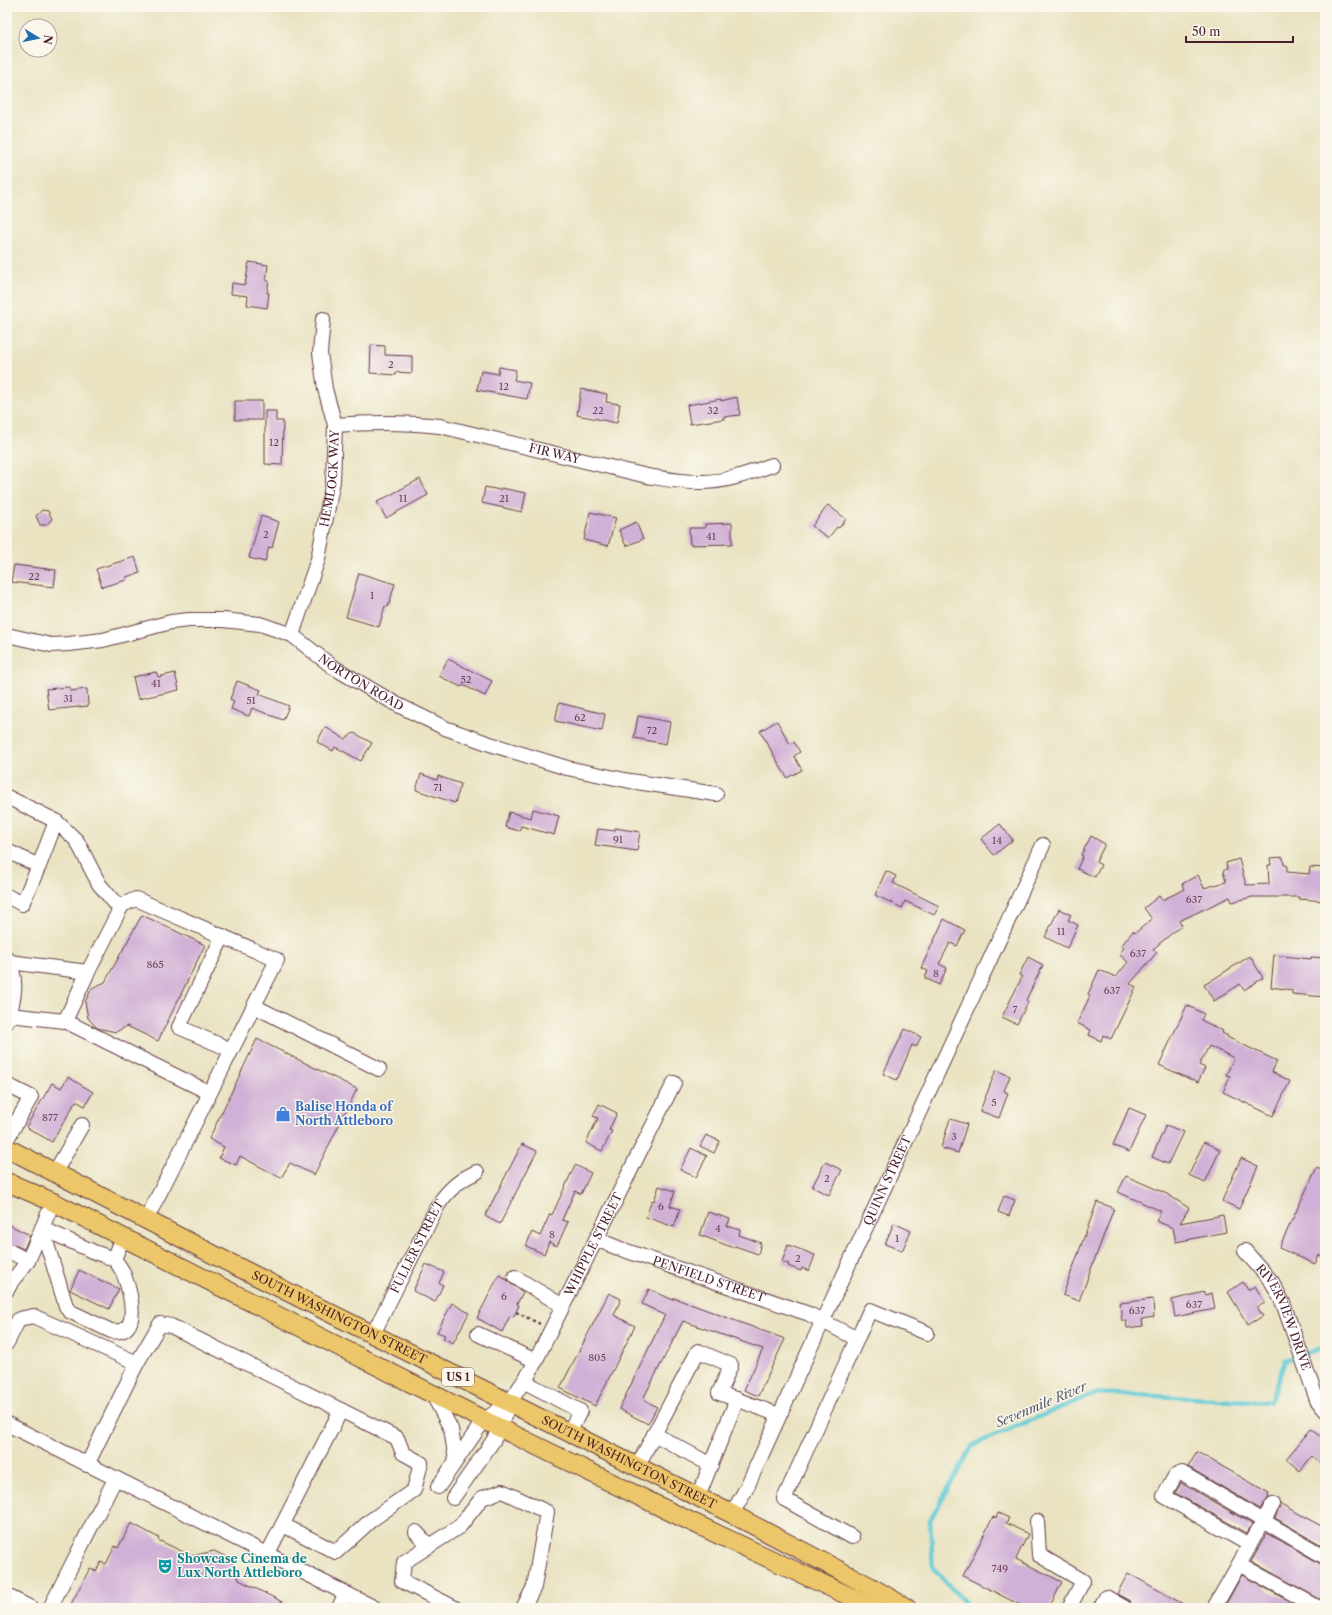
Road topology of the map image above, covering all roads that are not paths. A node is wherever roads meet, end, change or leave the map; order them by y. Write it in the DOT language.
graph roads {
  1 [pos="323,318"];
  2 [pos="335,424"];
  3 [pos="772,465"];
  4 [pos="7,635"];
  5 [pos="292,635"];
  6 [pos="716,794"];
  7 [pos="7,797"];
  8 [pos="56,821"];
  9 [pos="1042,845"];
  10 [pos="7,851"];
  11 [pos="39,866"];
  12 [pos="7,896"];
  13 [pos="120,909"];
  14 [pos="223,936"];
  15 [pos="8,960"];
  16 [pos="88,972"];
  17 [pos="254,1006"];
  18 [pos="8,1018"];
  19 [pos="65,1021"];
  20 [pos="231,1050"];
  21 [pos="379,1069"];
  22 [pos="674,1083"];
  23 [pos="7,1085"];
  24 [pos="210,1093"];
  25 [pos="82,1125"];
  26 [pos="7,1138"];
  27 [pos="7,1148"];
  28 [pos="55,1172"];
  29 [pos="477,1172"];
  30 [pos="7,1182"];
  31 [pos="53,1202"];
  32 [pos="146,1220"];
  33 [pos="42,1228"];
  34 [pos="123,1238"];
  35 [pos="596,1239"];
  36 [pos="7,1250"];
  37 [pos="1245,1250"];
  38 [pos="114,1259"];
  39 [pos="28,1261"];
  40 [pos="515,1277"];
  41 [pos="7,1290"];
  42 [pos="563,1306"];
  43 [pos="822,1320"];
  44 [pos="927,1332"];
  45 [pos="373,1334"];
  46 [pos="478,1334"];
  47 [pos="856,1339"];
  48 [pos="7,1343"];
  49 [pos="536,1361"];
  50 [pos="137,1363"];
  51 [pos="525,1382"];
  52 [pos="432,1393"];
  53 [pos="737,1399"];
  54 [pos="509,1403"];
  55 [pos="340,1410"];
  56 [pos="1325,1410"];
  57 [pos="779,1416"];
  58 [pos="7,1424"];
  59 [pos="492,1424"];
  60 [pos="569,1432"];
  61 [pos="654,1434"];
  62 [pos="456,1460"];
  63 [pos="87,1465"];
  64 [pos="711,1465"];
  65 [pos="637,1467"];
  66 [pos="115,1479"];
  67 [pos="438,1487"];
  68 [pos="698,1497"];
  69 [pos="454,1498"];
  70 [pos="1273,1504"];
  71 [pos="732,1514"];
  72 [pos="1264,1520"];
  73 [pos="1037,1521"];
  74 [pos="283,1525"];
  75 [pos="416,1532"];
  76 [pos="852,1537"];
  77 [pos="1250,1545"];
  78 [pos="430,1546"];
  79 [pos="267,1555"];
  80 [pos="1325,1557"];
  81 [pos="1240,1564"];
  82 [pos="345,1594"];
  83 [pos="7,1596"];
  84 [pos="1216,1607"];
  85 [pos="31,1608"];
  86 [pos="50,1608"];
  87 [pos="339,1608"];
  88 [pos="375,1608"];
  89 [pos="456,1608"];
  90 [pos="523,1608"];
  91 [pos="874,1608"];
  92 [pos="907,1608"];
  93 [pos="1069,1608"];
  94 [pos="1100,1608"];
  95 [pos="1125,1608"];
  96 [pos="1319,1608"];
  1 -- 2 [label="street, HEMLOCK WAY"];
  2 -- 3 [label="street, FIR WAY"];
  2 -- 5 [label="street, HEMLOCK WAY"];
  4 -- 5 [label="street, NORTON ROAD"];
  5 -- 6 [label="street, NORTON ROAD"];
  7 -- 8 [label="street"];
  8 -- 11 [label="street"];
  8 -- 13 [label="street"];
  9 -- 43 [label="street, QUINN STREET"];
  10 -- 11 [label="street"];
  11 -- 12 [label="street"];
  13 -- 14 [label="street"];
  13 -- 16 [label="street"];
  14 -- 17 [label="street"];
  14 -- 20 [label="street"];
  15 -- 16 [label="street"];
  15 -- 18 [label="street"];
  16 -- 19 [label="street"];
  17 -- 20 [label="street"];
  17 -- 21 [label="street"];
  18 -- 19 [label="street"];
  19 -- 24 [label="street"];
  20 -- 24 [label="street"];
  22 -- 35 [label="street, WHIPPLE STREET"];
  23 -- 26 [label="street"];
  24 -- 32 [label="street"];
  25 -- 28 [label="street"];
  27 -- 28 [label="main road, SOUTH WASHINGTON STREET / US 1"];
  28 -- 32 [label="main road, SOUTH WASHINGTON STREET / US 1"];
  29 -- 45 [label="street, FULLER STREET"];
  30 -- 31 [label="main road, SOUTH WASHINGTON STREET / US 1"];
  31 -- 33 [label="street"];
  31 -- 34 [label="main road, SOUTH WASHINGTON STREET / US 1"];
  32 -- 45 [label="main road, SOUTH WASHINGTON STREET / US 1"];
  33 -- 38 [label="street"];
  33 -- 38 [label="street"];
  33 -- 39 [label="street"];
  34 -- 38 [label="street"];
  34 -- 52 [label="main road, SOUTH WASHINGTON STREET / US 1"];
  35 -- 42 [label="street, WHIPPLE STREET"];
  35 -- 43 [label="street, PENFIELD STREET"];
  36 -- 39 [label="street"];
  37 -- 56 [label="street, RIVERVIEW DRIVE"];
  39 -- 41 [label="street"];
  40 -- 42 [label="street"];
  42 -- 49 [label="street, WHIPPLE STREET"];
  43 -- 47 [label="street, PENFIELD STREET"];
  43 -- 57 [label="street, QUINN STREET"];
  44 -- 47 [label="street"];
  45 -- 54 [label="main road, SOUTH WASHINGTON STREET / US 1"];
  46 -- 49 [label="street"];
  47 -- 76 [label="street"];
  48 -- 50 [label="street"];
  49 -- 51 [label="street, WHIPPLE STREET"];
  50 -- 55 [label="street"];
  50 -- 63 [label="street"];
  51 -- 54 [label="street, WHIPPLE STREET"];
  51 -- 60 [label="street"];
  52 -- 59 [label="main road, SOUTH WASHINGTON STREET / US 1"];
  52 -- 62 [label="street"];
  53 -- 57 [label="street"];
  53 -- 61 [label="street"];
  53 -- 64 [label="street"];
  54 -- 59 [label="street, WHIPPLE STREET"];
  54 -- 60 [label="main road, SOUTH WASHINGTON STREET / US 1"];
  55 -- 74 [label="street"];
  55 -- 74 [label="street"];
  57 -- 71 [label="street, QUINN STREET"];
  58 -- 63 [label="street"];
  59 -- 62 [label="street"];
  59 -- 69 [label="street"];
  59 -- 91 [label="main road, SOUTH WASHINGTON STREET / US 1"];
  60 -- 65 [label="main road, SOUTH WASHINGTON STREET / US 1"];
  61 -- 64 [label="street"];
  61 -- 65 [label="street"];
  62 -- 67 [label="street"];
  63 -- 66 [label="street"];
  64 -- 68 [label="street"];
  65 -- 68 [label="main road, SOUTH WASHINGTON STREET / US 1"];
  66 -- 79 [label="street"];
  66 -- 86 [label="street"];
  68 -- 71 [label="main road, SOUTH WASHINGTON STREET / US 1"];
  70 -- 72 [label="street"];
  71 -- 92 [label="main road, SOUTH WASHINGTON STREET / US 1"];
  72 -- 77 [label="street"];
  72 -- 77 [label="street"];
  72 -- 80 [label="street"];
  73 -- 93 [label="street"];
  74 -- 79 [label="street"];
  75 -- 78 [label="street"];
  77 -- 81 [label="street"];
  78 -- 89 [label="street"];
  78 -- 90 [label="street"];
  79 -- 82 [label="street"];
  81 -- 84 [label="street"];
  81 -- 96 [label="street"];
  82 -- 87 [label="street"];
  82 -- 88 [label="street"];
  83 -- 85 [label="street"];
  94 -- 95 [label="street"];
}
